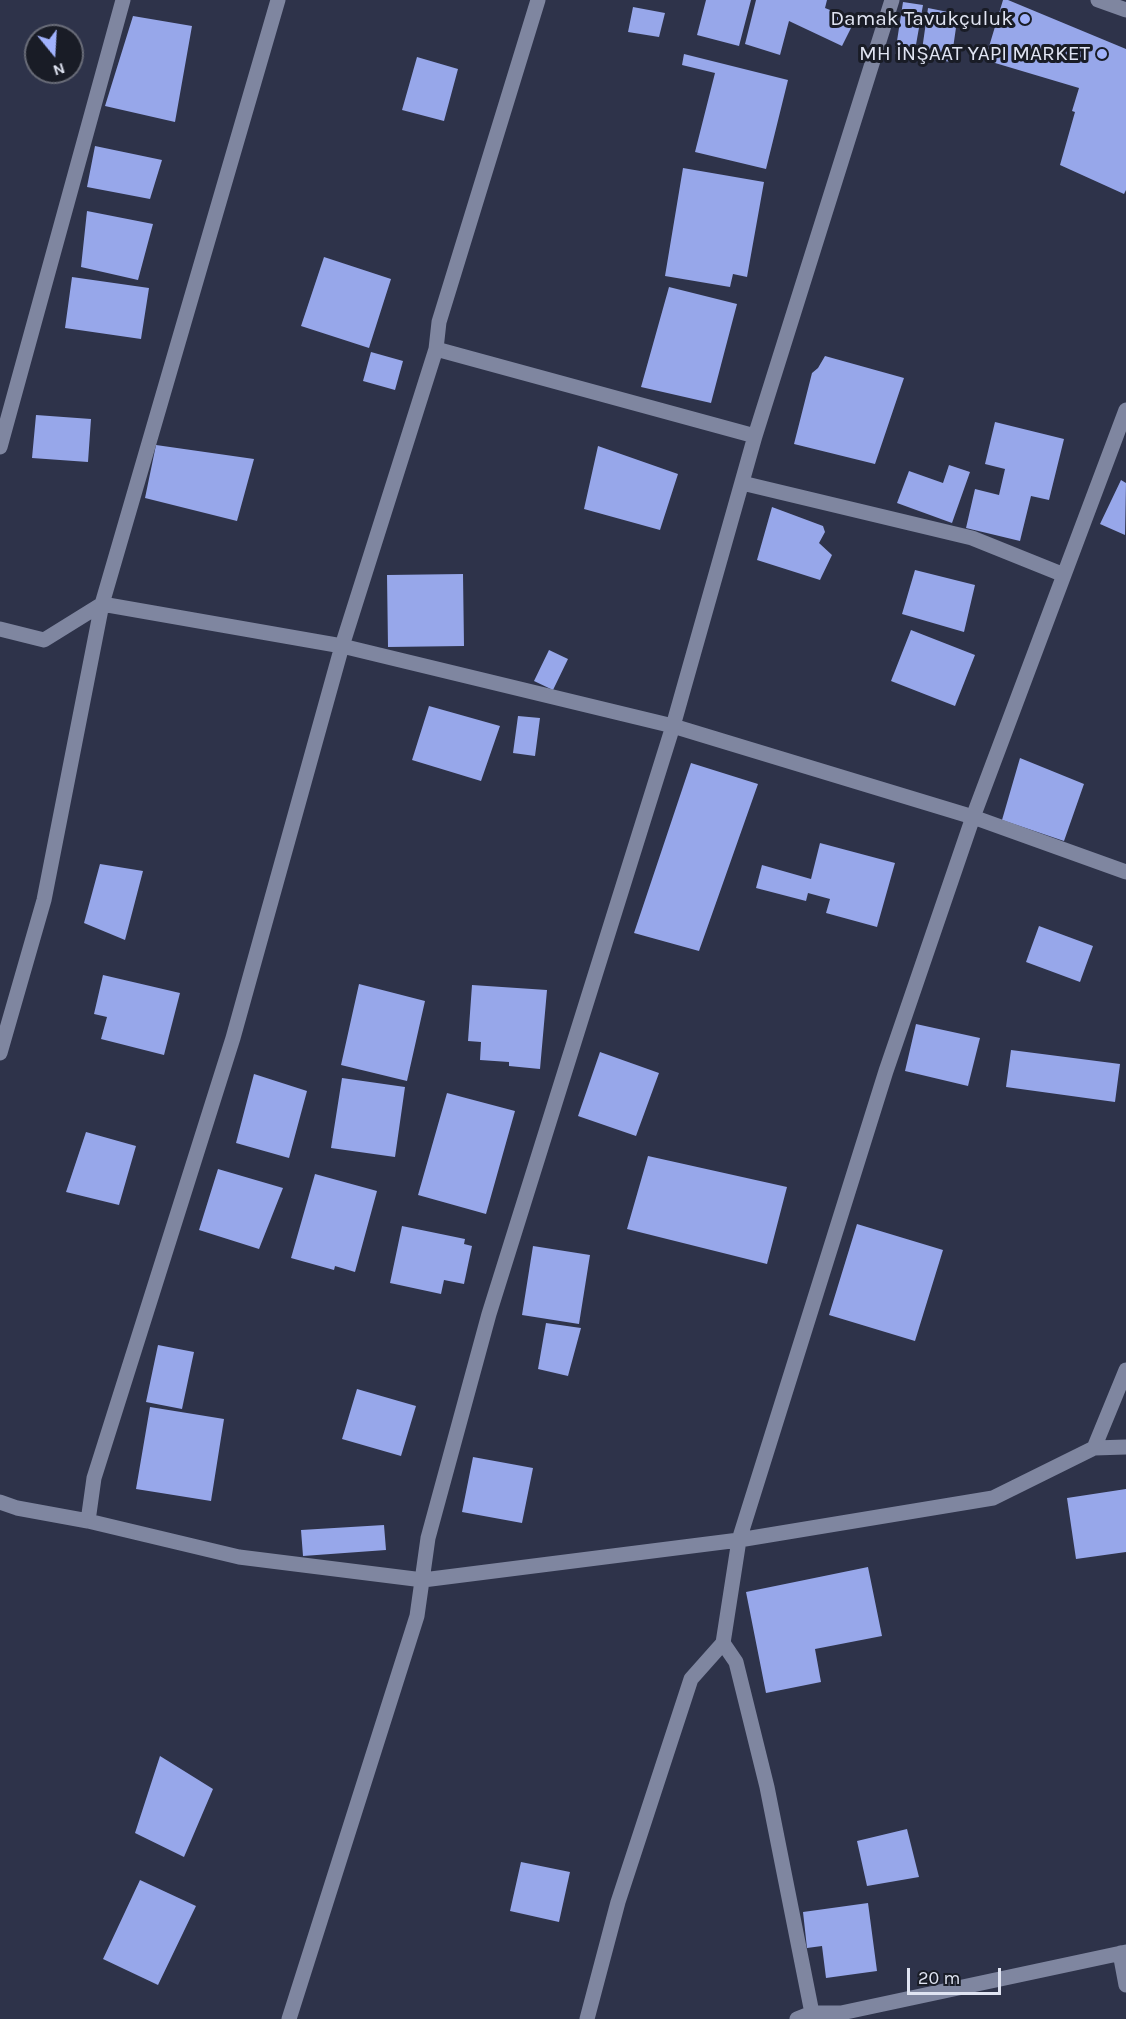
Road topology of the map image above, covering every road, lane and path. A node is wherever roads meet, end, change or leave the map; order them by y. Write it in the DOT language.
graph roads {
  1 [pos="123,0"];
  2 [pos="278,0"];
  3 [pos="538,0"];
  4 [pos="892,0"];
  5 [pos="1098,0"];
  6 [pos="1126,10"];
  7 [pos="436,349"];
  8 [pos="1126,410"];
  9 [pos="755,436"];
  10 [pos="0,447"];
  11 [pos="742,483"];
  12 [pos="1064,575"];
  13 [pos="102,604"];
  14 [pos="0,629"];
  15 [pos="342,646"];
  16 [pos="673,726"];
  17 [pos="973,817"];
  18 [pos="1126,872"];
  19 [pos="0,1053"];
  20 [pos="1126,1370"];
  21 [pos="1126,1447"];
  22 [pos="1094,1448"];
  23 [pos="0,1502"];
  24 [pos="88,1521"];
  25 [pos="739,1540"];
  26 [pos="423,1580"];
  27 [pos="723,1643"];
  28 [pos="1123,1952"];
  29 [pos="1126,1985"];
  30 [pos="812,2013"];
  31 [pos="289,2019"];
  32 [pos="587,2019"];
  33 [pos="797,2019"];
  1 -- 10 [label="street"];
  2 -- 13 [label="street"];
  3 -- 7 [label="street"];
  4 -- 9 [label="street"];
  5 -- 6 [label="street"];
  7 -- 9 [label="street"];
  7 -- 15 [label="street"];
  8 -- 12 [label="street"];
  9 -- 11 [label="street"];
  11 -- 12 [label="street"];
  11 -- 16 [label="street"];
  12 -- 17 [label="street"];
  13 -- 14 [label="street"];
  13 -- 15 [label="street"];
  13 -- 19 [label="street"];
  15 -- 16 [label="street"];
  15 -- 24 [label="street"];
  16 -- 17 [label="street"];
  16 -- 26 [label="street"];
  17 -- 18 [label="street"];
  17 -- 25 [label="street"];
  20 -- 22 [label="street"];
  21 -- 22 [label="street"];
  22 -- 25 [label="street"];
  23 -- 24 [label="street"];
  24 -- 26 [label="street"];
  25 -- 26 [label="street"];
  25 -- 27 [label="street"];
  26 -- 31 [label="street"];
  27 -- 30 [label="street"];
  27 -- 32 [label="street"];
  28 -- 29 [label="street"];
  28 -- 30 [label="street"];
  30 -- 33 [label="street"];
}
